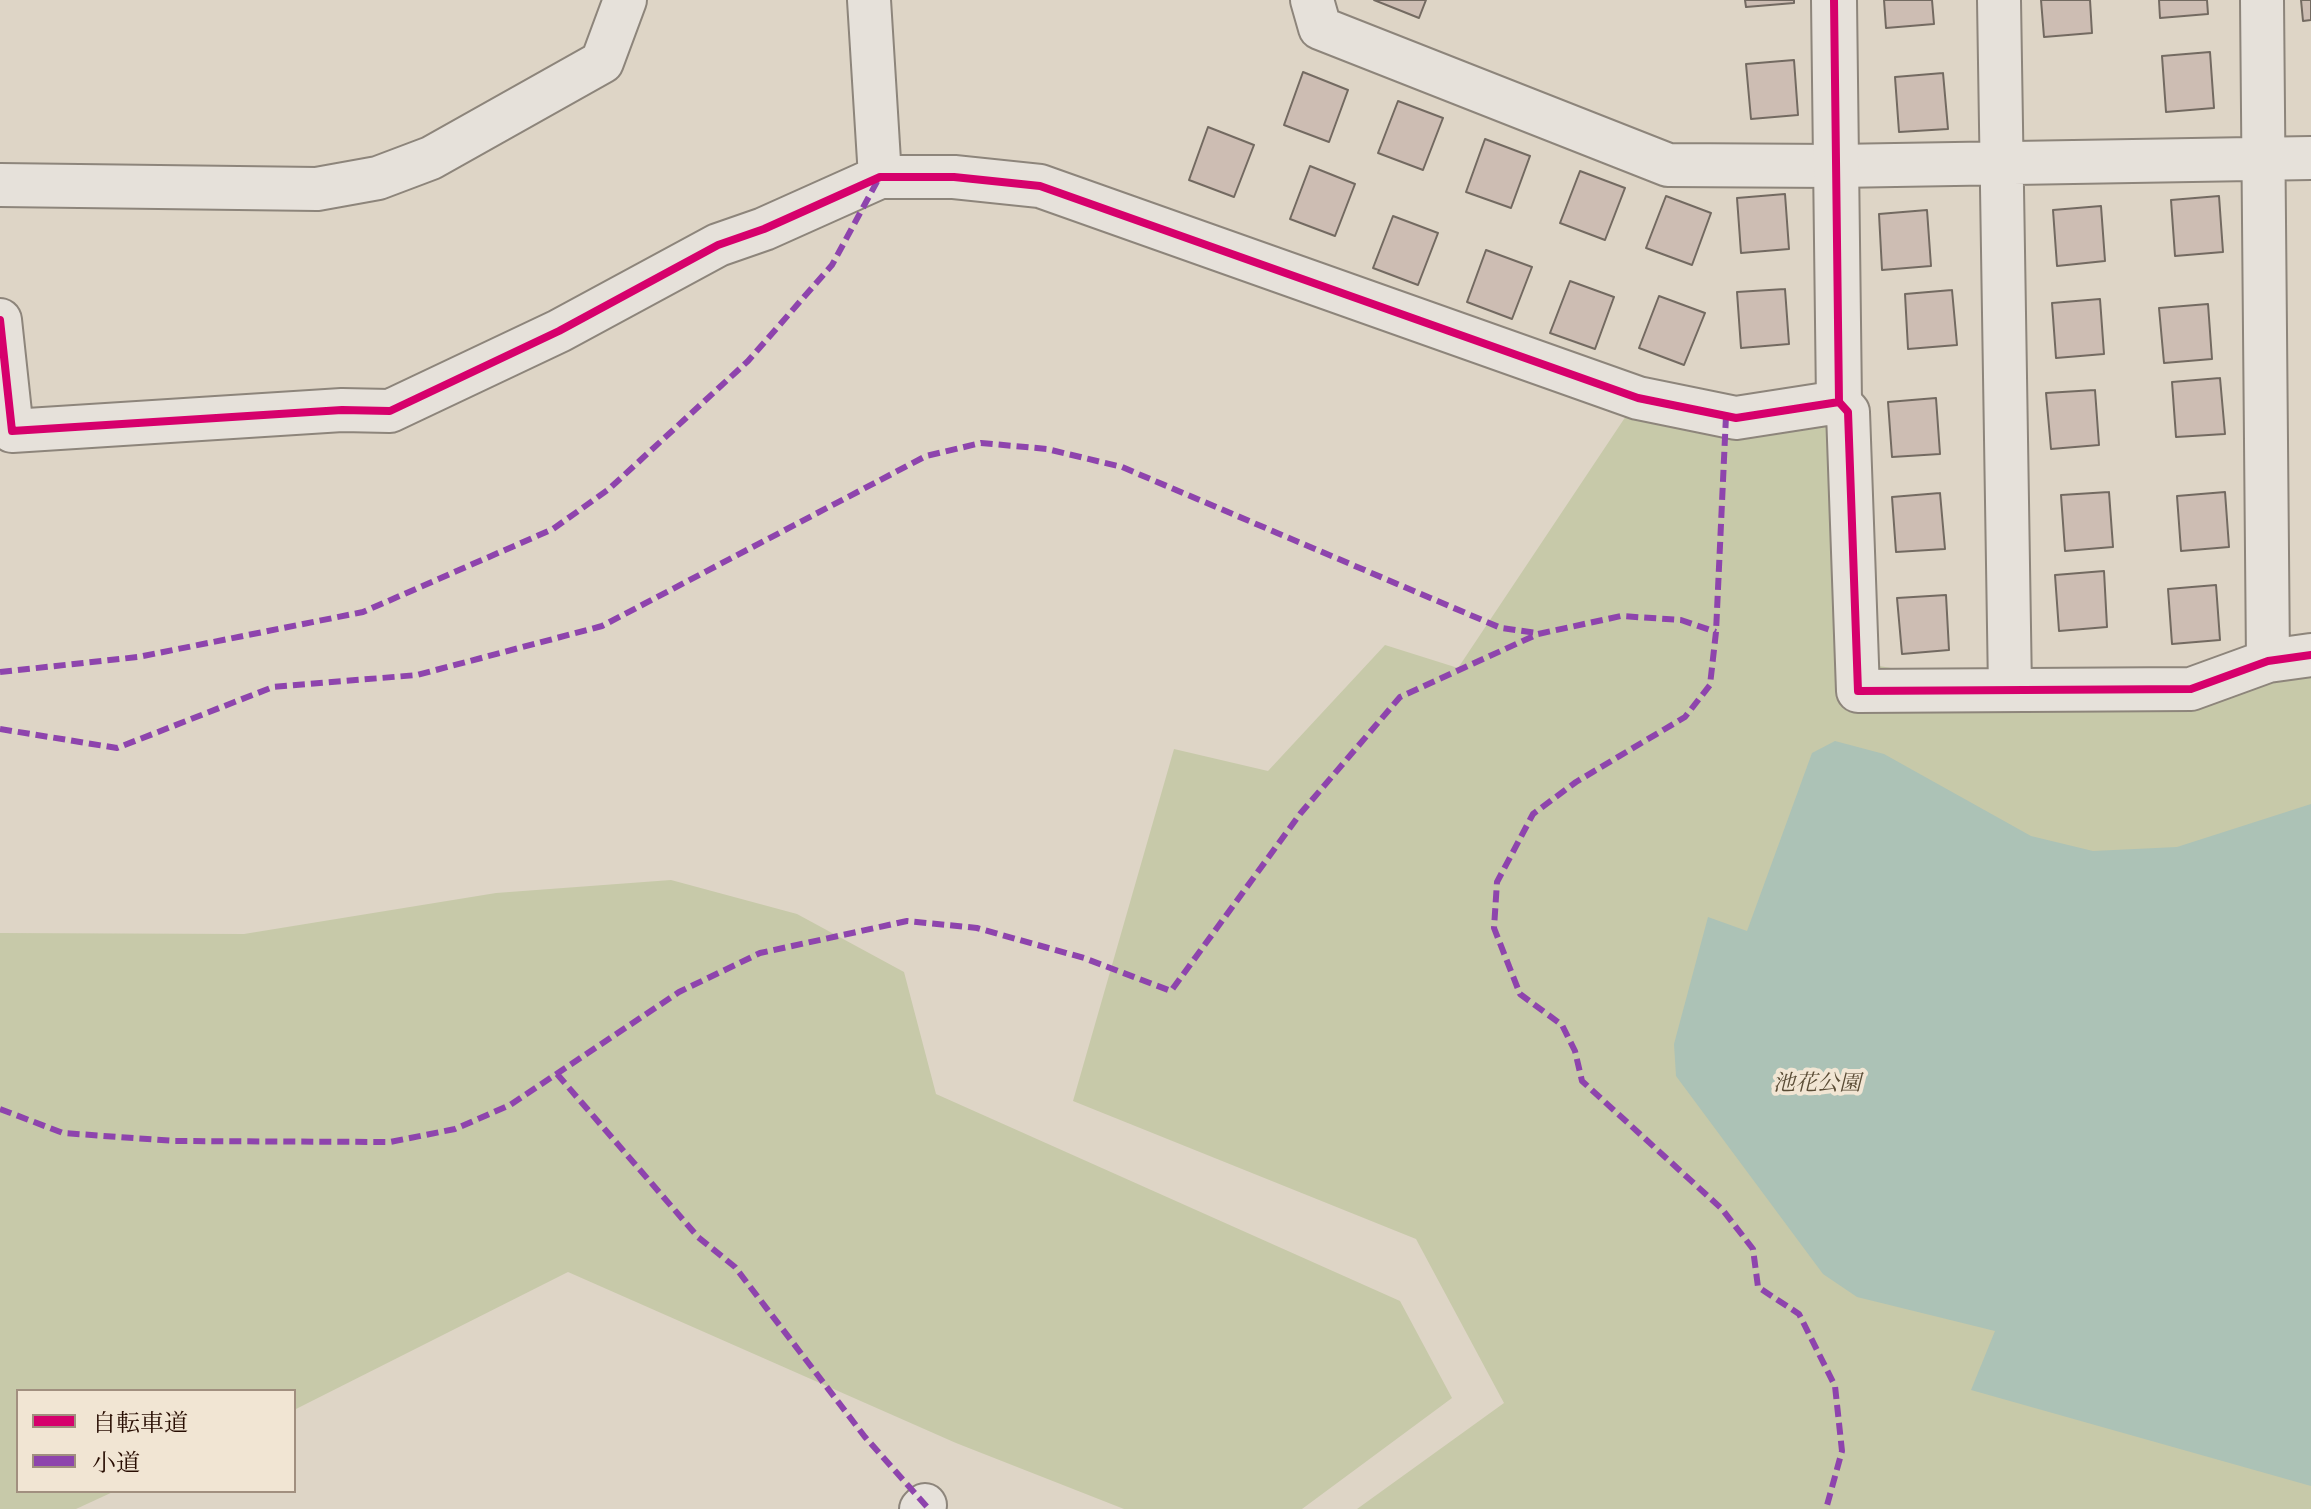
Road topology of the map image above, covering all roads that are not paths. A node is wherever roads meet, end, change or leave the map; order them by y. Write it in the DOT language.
graph roads {
  1 [pos="625,0"];
  2 [pos="869,0"];
  3 [pos="1312,0"];
  4 [pos="1834,0"];
  5 [pos="1999,0"];
  6 [pos="2262,0"];
  7 [pos="2311,158"];
  8 [pos="2263,159"];
  9 [pos="2002,163"];
  10 [pos="1836,166"];
  11 [pos="880,177"];
  12 [pos="0,185"];
  13 [pos="0,320"];
  14 [pos="1839,402"];
  15 [pos="2311,655"];
  16 [pos="2268,661"];
  17 [pos="2010,689"];
  1 -- 12 [label="street"];
  2 -- 11 [label="street"];
  3 -- 10 [label="street"];
  4 -- 10 [label="street"];
  5 -- 9 [label="street"];
  6 -- 8 [label="street"];
  7 -- 8 [label="street"];
  8 -- 9 [label="street"];
  8 -- 16 [label="street"];
  9 -- 10 [label="street"];
  9 -- 17 [label="street"];
  10 -- 14 [label="street"];
  11 -- 13 [label="street"];
  11 -- 14 [label="street"];
  14 -- 17 [label="street"];
  15 -- 16 [label="street"];
  16 -- 17 [label="street"];
}
